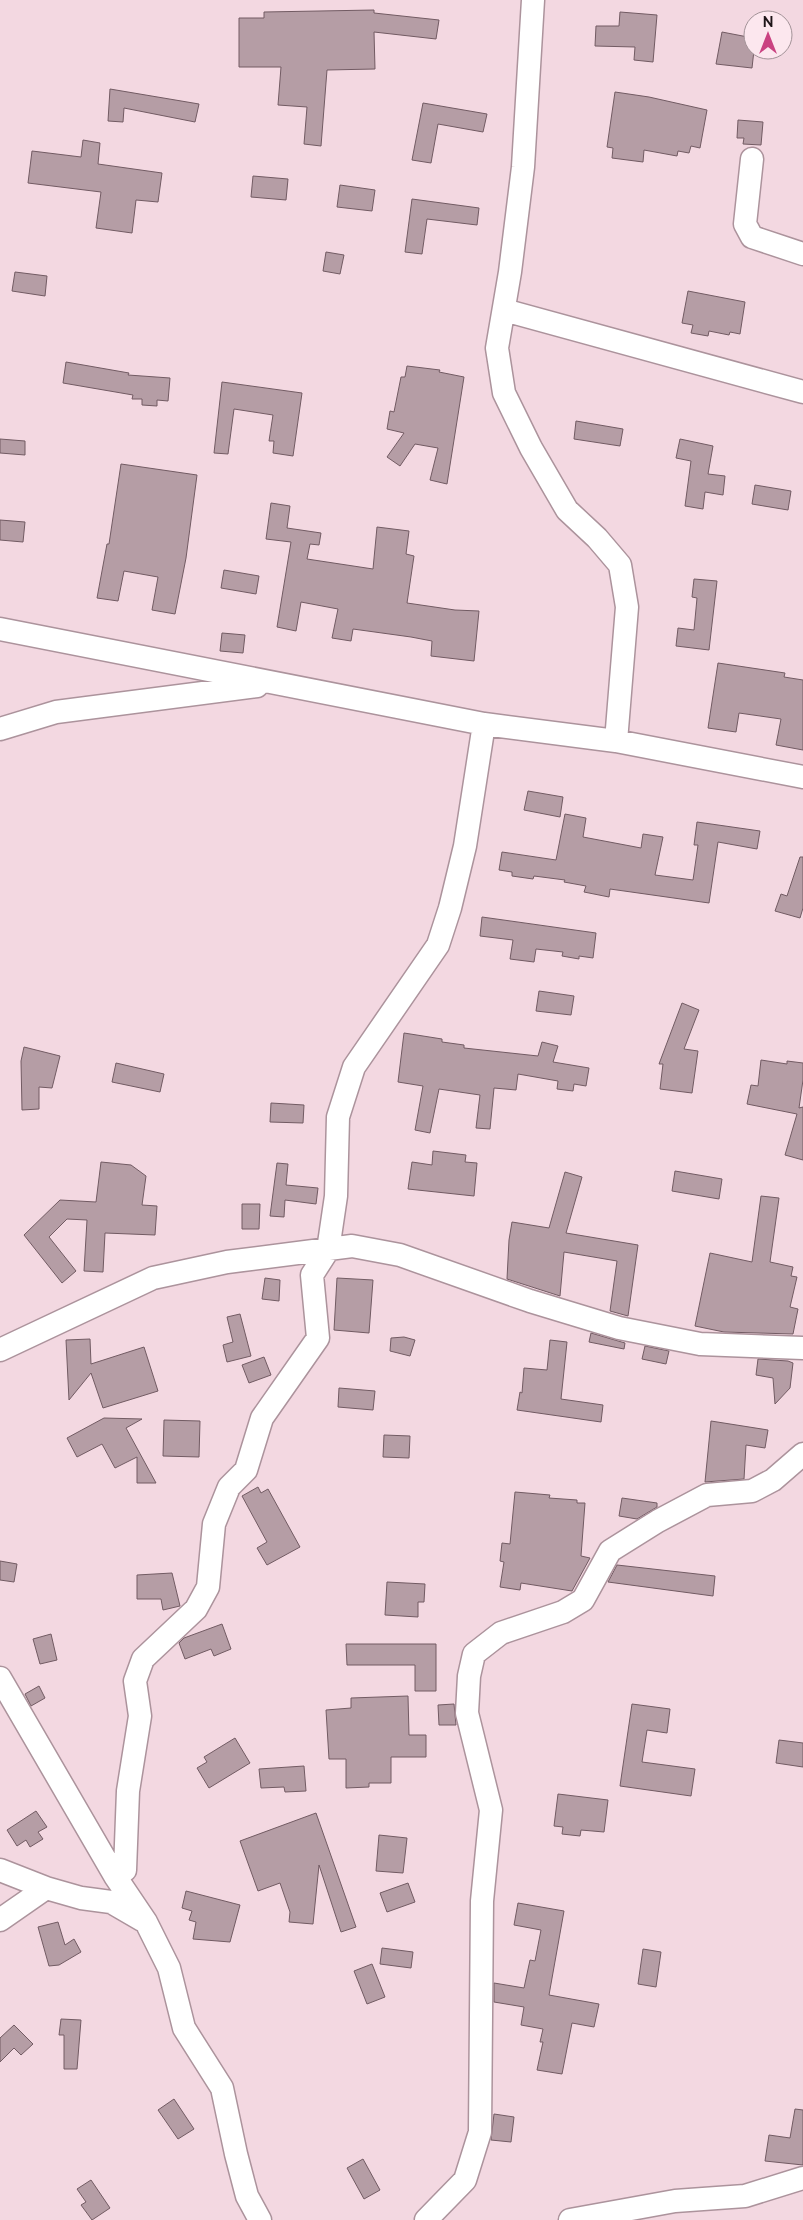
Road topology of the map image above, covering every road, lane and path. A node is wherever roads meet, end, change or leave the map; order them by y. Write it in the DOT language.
graph roads {
  1 [pos="533,0"];
  2 [pos="752,159"];
  3 [pos="803,254"];
  4 [pos="504,310"];
  5 [pos="803,392"];
  6 [pos="0,629"];
  7 [pos="278,683"];
  8 [pos="484,724"];
  9 [pos="0,729"];
  10 [pos="616,741"];
  11 [pos="803,777"];
  12 [pos="328,1250"];
  13 [pos="803,1348"];
  14 [pos="0,1350"];
  15 [pos="803,1454"];
  16 [pos="3,1690"];
  17 [pos="0,1870"];
  18 [pos="115,1876"];
  19 [pos="46,1888"];
  20 [pos="0,1920"];
  21 [pos="146,1922"];
  22 [pos="803,2178"];
  23 [pos="260,2220"];
  24 [pos="426,2220"];
  25 [pos="570,2220"];
  1 -- 4 [label="street"];
  2 -- 3 [label="street"];
  4 -- 5 [label="street"];
  4 -- 10 [label="street"];
  6 -- 7 [label="street"];
  7 -- 8 [label="street"];
  7 -- 9 [label="street"];
  8 -- 10 [label="street"];
  8 -- 12 [label="street"];
  10 -- 11 [label="street"];
  12 -- 13 [label="street"];
  12 -- 14 [label="street"];
  12 -- 18 [label="street"];
  15 -- 24 [label="street"];
  16 -- 18 [label="street"];
  17 -- 19 [label="street"];
  18 -- 21 [label="street"];
  19 -- 20 [label="street"];
  19 -- 21 [label="street"];
  21 -- 23 [label="street"];
  22 -- 25 [label="street"];
}
